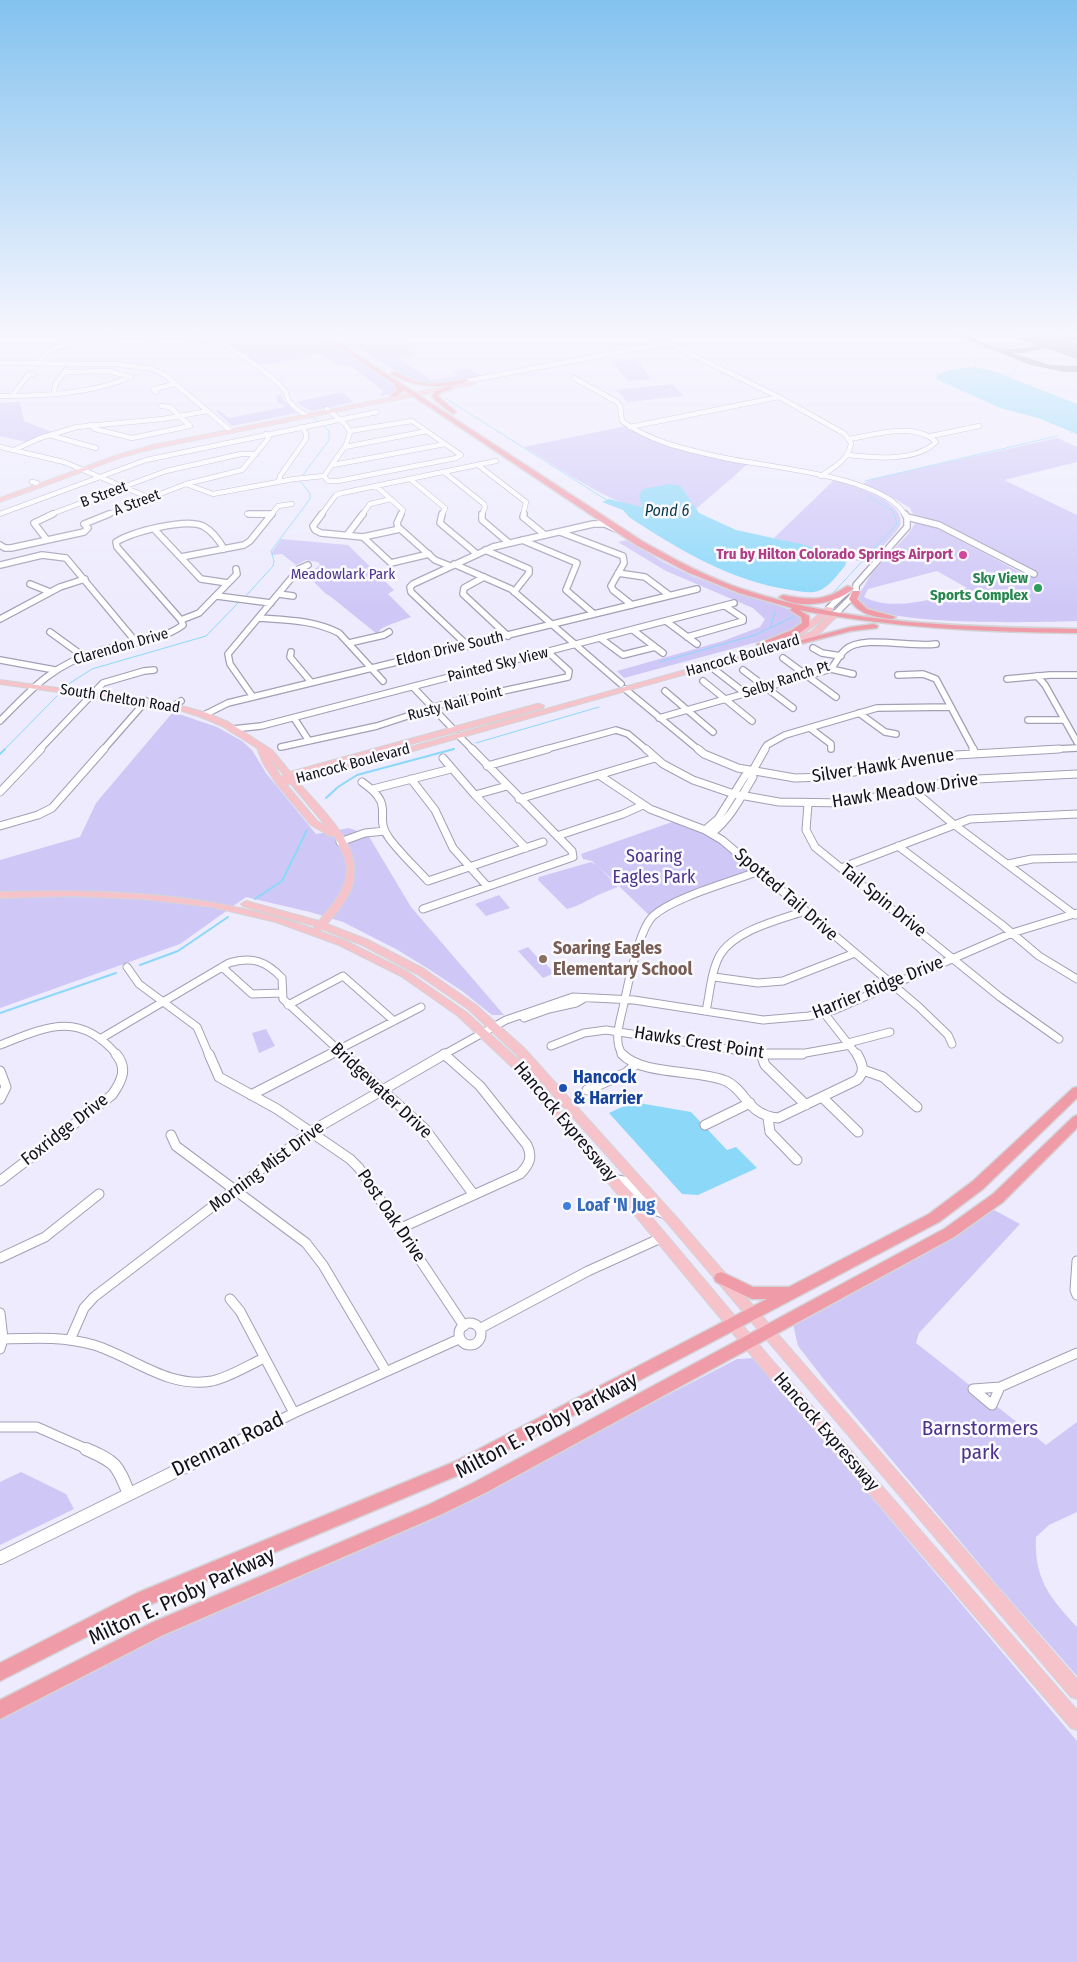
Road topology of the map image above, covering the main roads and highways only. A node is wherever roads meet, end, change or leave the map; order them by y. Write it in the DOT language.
graph roads {
  1 [pos="252,426"];
  2 [pos="460,426"];
  3 [pos="471,426"];
  4 [pos="81,469"];
  5 [pos="0,498"];
  6 [pos="722,584"];
  7 [pos="750,588"];
  8 [pos="831,612"];
  9 [pos="933,623"];
  10 [pos="1077,626"];
  11 [pos="954,630"];
  12 [pos="1077,632"];
  13 [pos="758,649"];
  14 [pos="0,682"];
  15 [pos="623,686"];
  16 [pos="556,705"];
  17 [pos="453,729"];
  18 [pos="257,744"];
  19 [pos="373,759"];
  20 [pos="292,778"];
  21 [pos="279,781"];
  22 [pos="340,839"];
  23 [pos="0,890"];
  24 [pos="0,895"];
  25 [pos="318,928"];
  26 [pos="489,1029"];
  27 [pos="1077,1091"];
  28 [pos="1077,1120"];
  29 [pos="721,1278"];
  30 [pos="793,1293"];
  31 [pos="753,1314"];
  32 [pos="734,1324"];
  33 [pos="767,1331"];
  34 [pos="749,1342"];
  35 [pos="0,1672"];
  36 [pos="1077,1691"];
  37 [pos="0,1710"];
  38 [pos="1077,1722"];
  1 -- 4 [label="main road"];
  2 -- 6 [label="highway"];
  3 -- 7 [label="highway"];
  4 -- 5 [label="main road"];
  4 -- 5 [label="main road"];
  6 -- 8 [label="highway"];
  6 -- 13 [label="highway"];
  7 -- 8 [label="highway"];
  7 -- 9 [label="highway"];
  8 -- 9 [label="highway"];
  8 -- 11 [label="highway"];
  8 -- 13 [label="main road, Hancock Boulevard"];
  9 -- 10 [label="highway"];
  11 -- 12 [label="highway"];
  11 -- 13 [label="highway"];
  13 -- 15 [label="main road, Hancock Boulevard"];
  13 -- 15 [label="main road, Hancock Boulevard"];
  14 -- 18 [label="main road, South Chelton Road"];
  15 -- 16 [label="main road, Hancock Boulevard"];
  16 -- 17 [label="main road, Hancock Boulevard"];
  16 -- 19 [label="main road, Hancock Boulevard"];
  17 -- 19 [label="main road"];
  17 -- 20 [label="main road, Hancock Boulevard"];
  18 -- 20 [label="main road, South Chelton Road"];
  18 -- 21 [label="main road"];
  19 -- 20 [label="main road, Hancock Boulevard"];
  20 -- 21 [label="main road, Hancock Boulevard"];
  20 -- 22 [label="main road, South Chelton Road"];
  21 -- 22 [label="main road"];
  22 -- 25 [label="main road, South Chelton Road"];
  23 -- 25 [label="main road, Hancock Expressway"];
  24 -- 25 [label="main road, Hancock Expressway"];
  25 -- 26 [label="main road, Hancock Expressway"];
  26 -- 29 [label="main road, Hancock Expressway"];
  26 -- 32 [label="main road, Hancock Expressway"];
  27 -- 30 [label="highway, Milton E. Proby Parkway"];
  28 -- 33 [label="highway, Milton E. Proby Parkway"];
  29 -- 30 [label="highway"];
  29 -- 31 [label="main road, Hancock Expressway"];
  30 -- 31 [label="highway, Milton E. Proby Parkway"];
  31 -- 32 [label="highway, Milton E. Proby Parkway"];
  31 -- 33 [label="main road, Hancock Expressway"];
  32 -- 34 [label="main road, Hancock Expressway"];
  32 -- 35 [label="highway, Milton E. Proby Parkway"];
  33 -- 34 [label="highway, Milton E. Proby Parkway"];
  33 -- 36 [label="main road, Hancock Expressway"];
  34 -- 37 [label="highway, Milton E. Proby Parkway"];
  34 -- 38 [label="main road, Hancock Expressway"];
}
